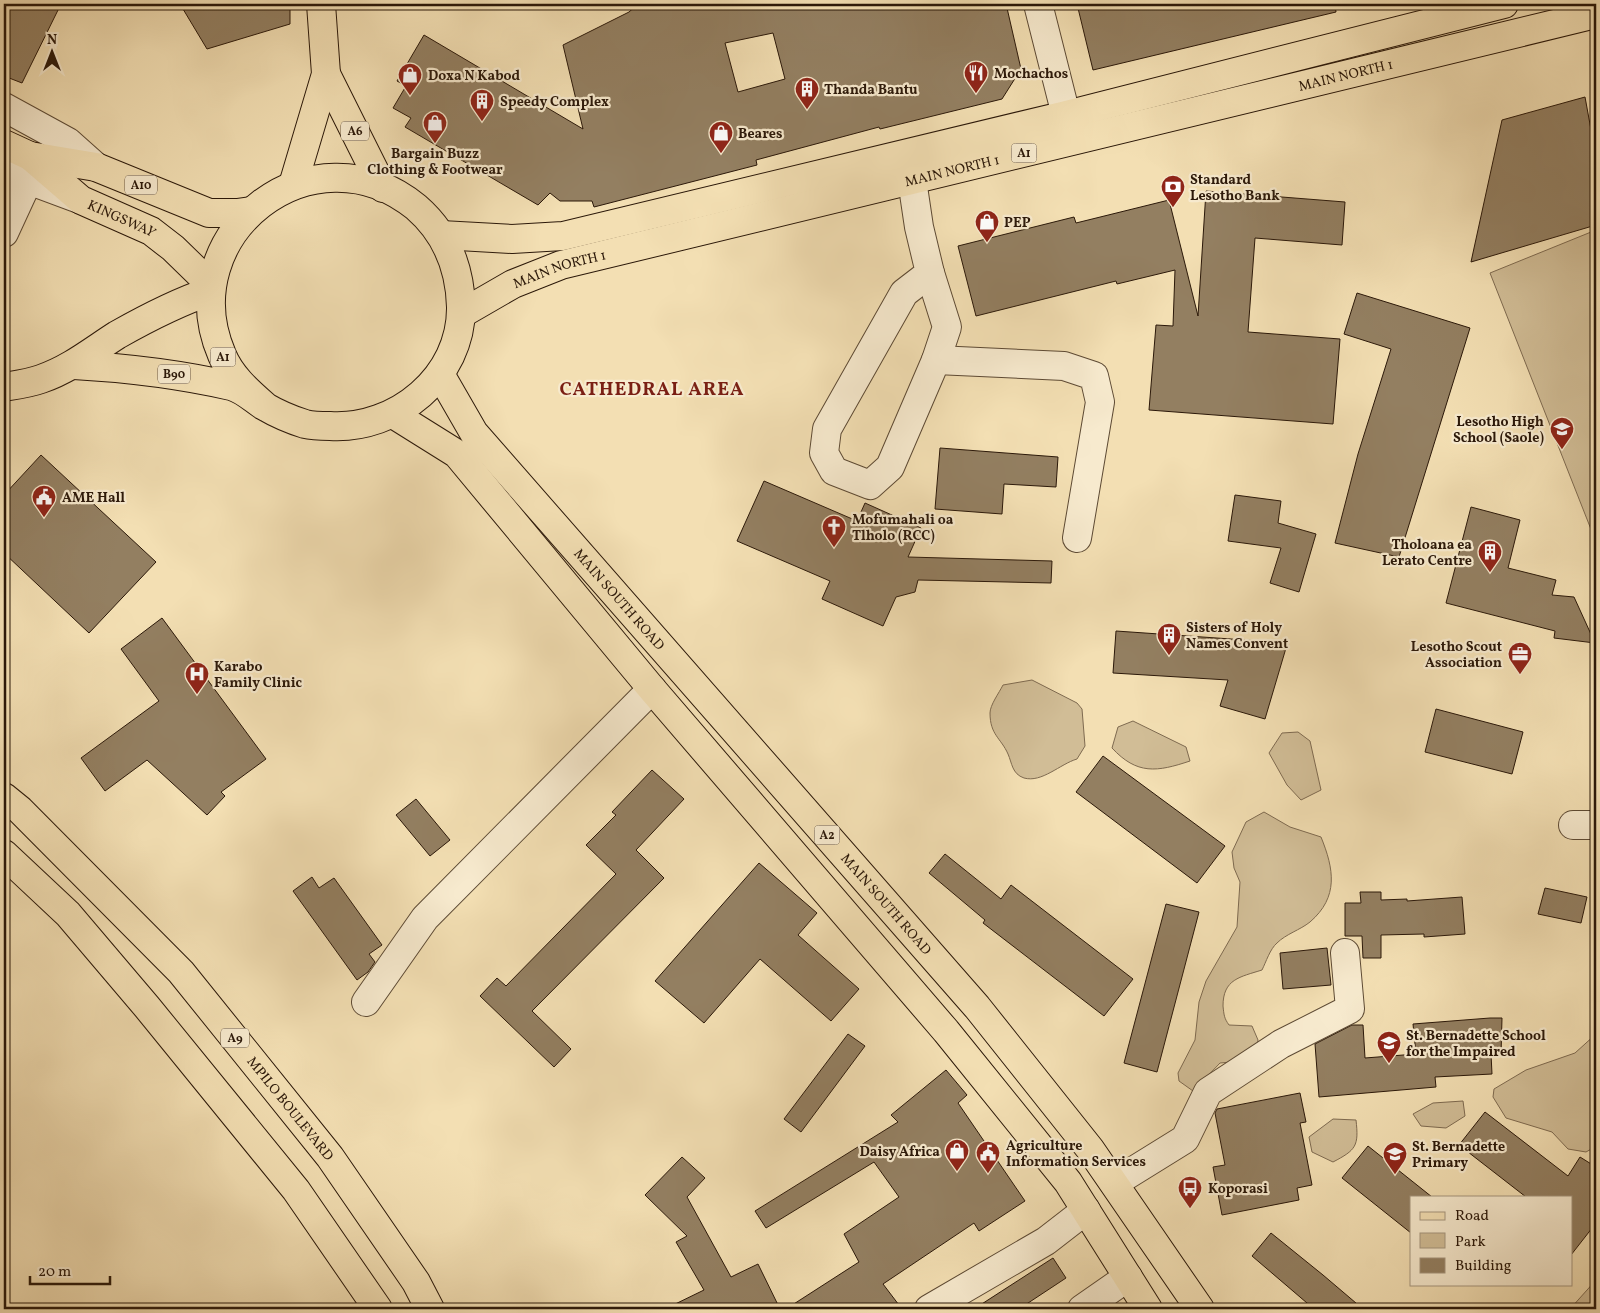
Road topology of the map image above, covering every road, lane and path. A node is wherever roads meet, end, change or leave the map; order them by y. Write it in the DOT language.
graph roads {
  1 [pos="321,4"];
  2 [pos="1038,4"];
  3 [pos="1504,4"];
  4 [pos="1596,14"];
  5 [pos="326,74"];
  6 [pos="4,107"];
  7 [pos="1066,115"];
  8 [pos="4,144"];
  9 [pos="96,167"];
  10 [pos="21,169"];
  11 [pos="912,180"];
  12 [pos="293,186"];
  13 [pos="383,188"];
  14 [pos="251,211"];
  15 [pos="4,233"];
  16 [pos="441,235"];
  17 [pos="930,273"];
  18 [pos="204,291"];
  19 [pos="461,314"];
  20 [pos="936,360"];
  21 [pos="74,365"];
  22 [pos="440,374"];
  23 [pos="4,387"];
  24 [pos="266,407"];
  25 [pos="393,414"];
  26 [pos="1077,538"];
  27 [pos="652,689"];
  28 [pos="4,797"];
  29 [pos="4,854"];
  30 [pos="1345,953"];
  31 [pos="366,1002"];
  32 [pos="1114,1183"];
  33 [pos="1086,1210"];
  34 [pos="1128,1277"];
  35 [pos="378,1309"];
  36 [pos="430,1309"];
  37 [pos="929,1309"];
  38 [pos="1082,1309"];
  39 [pos="1148,1309"];
  40 [pos="1200,1309"];
  1 -- 5 [label="main road, A6"];
  2 -- 7 [label="street"];
  3 -- 7 [label="main road, MAIN NORTH 1 / A1"];
  4 -- 11 [label="main road, MAIN NORTH 1 / A1"];
  5 -- 12 [label="main road, A6"];
  5 -- 13 [label="main road, A6"];
  6 -- 9 [label="street"];
  7 -- 16 [label="main road, MAIN NORTH 1 / A1"];
  8 -- 10 [label="main road, KINGSWAY / A10"];
  9 -- 10 [label="main road, KINGSWAY / A10"];
  9 -- 14 [label="main road, KINGSWAY / A10"];
  10 -- 15 [label="street"];
  10 -- 18 [label="main road, KINGSWAY / A10"];
  11 -- 17 [label="street"];
  11 -- 19 [label="main road, MAIN NORTH 1 / A1"];
  12 -- 13 [label="main road, A1"];
  12 -- 14 [label="main road, A1"];
  13 -- 16 [label="main road, A1"];
  14 -- 18 [label="main road, A1"];
  16 -- 19 [label="main road, A1"];
  17 -- 20 [label="street"];
  17 -- 20 [label="street"];
  18 -- 21 [label="main road, B90"];
  18 -- 24 [label="main road, A1"];
  19 -- 22 [label="main road, A1"];
  20 -- 26 [label="street"];
  21 -- 23 [label="main road, B90"];
  21 -- 24 [label="main road, B90"];
  22 -- 25 [label="main road, A1"];
  22 -- 32 [label="main road, MAIN SOUTH ROAD / A2"];
  24 -- 25 [label="main road, A1"];
  25 -- 27 [label="main road"];
  27 -- 31 [label="street"];
  27 -- 33 [label="main road"];
  28 -- 36 [label="main road, MPILO BOULEVARD / A9"];
  29 -- 35 [label="main road"];
  30 -- 32 [label="street"];
  32 -- 40 [label="main road, MAIN SOUTH ROAD / A2"];
  33 -- 34 [label="main road"];
  33 -- 37 [label="street"];
  34 -- 38 [label="street"];
  34 -- 39 [label="main road"];
}
